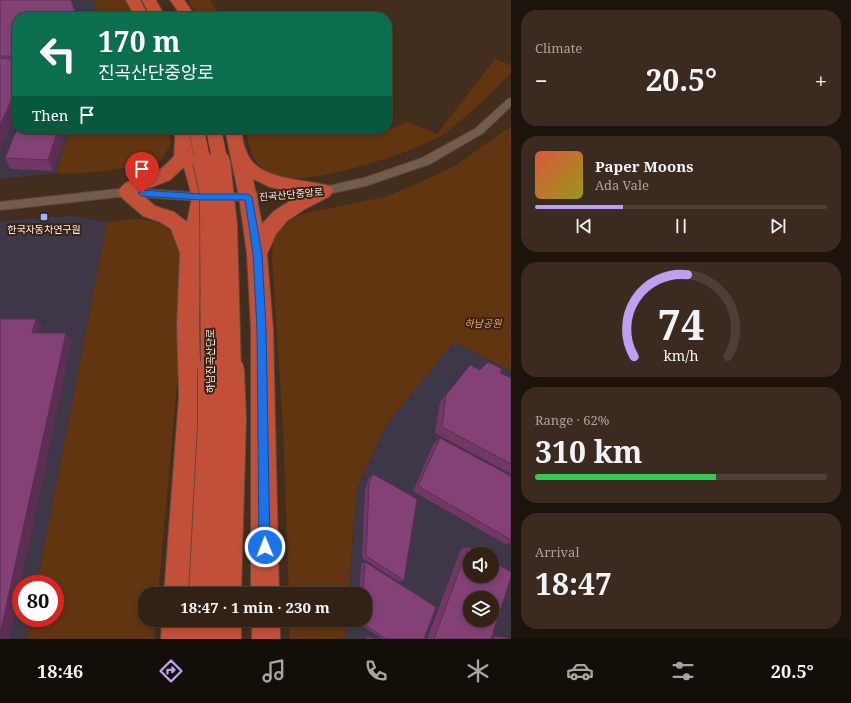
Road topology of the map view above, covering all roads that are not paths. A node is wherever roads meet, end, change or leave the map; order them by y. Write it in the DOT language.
graph roads {
  1 [pos="133,0"];
  2 [pos="149,0"];
  3 [pos="163,0"];
  4 [pos="177,0"];
  5 [pos="139,12"];
  6 [pos="155,12"];
  7 [pos="169,12"];
  8 [pos="185,12"];
  9 [pos="511,101"];
  10 [pos="201,134"];
  11 [pos="203,134"];
  12 [pos="203,134"];
  13 [pos="205,134"];
  14 [pos="207,134"];
  15 [pos="239,156"];
  16 [pos="324,191"];
  17 [pos="127,192"];
  18 [pos="201,197"];
  19 [pos="248,197"];
  20 [pos="0,206"];
  21 [pos="190,253"];
  22 [pos="257,254"];
  23 [pos="178,587"];
  24 [pos="202,587"];
  25 [pos="228,587"];
  26 [pos="265,587"];
  27 [pos="176,627"];
  28 [pos="201,627"];
  29 [pos="228,627"];
  30 [pos="266,627"];
  31 [pos="175,639"];
  32 [pos="200,639"];
  33 [pos="227,639"];
  34 [pos="266,639"];
  1 -- 5 [label="highway"];
  2 -- 6 [label="highway"];
  3 -- 7 [label="highway"];
  4 -- 8 [label="highway"];
  9 -- 16 [label="street, 진곡산단중앙로"];
  10 -- 17 [label="highway"];
  11 -- 18 [label="highway"];
  12 -- 24 [label="highway, 하남진곡산단로, bridge"];
  13 -- 25 [label="highway, 하남진곡산단로, bridge"];
  14 -- 15 [label="highway"];
  15 -- 16 [label="highway"];
  15 -- 19 [label="highway"];
  16 -- 19 [label="street, 진곡산단중앙로"];
  16 -- 22 [label="highway"];
  17 -- 18 [label="street, 진곡산단중앙로"];
  17 -- 20 [label="street, 진곡산단중앙로"];
  17 -- 21 [label="highway"];
  18 -- 19 [label="street, 진곡산단중앙로"];
  18 -- 21 [label="highway"];
  19 -- 22 [label="highway"];
  21 -- 23 [label="highway"];
  22 -- 26 [label="highway"];
  27 -- 31 [label="highway"];
  28 -- 32 [label="highway"];
  29 -- 33 [label="highway"];
  30 -- 34 [label="highway"];
}
